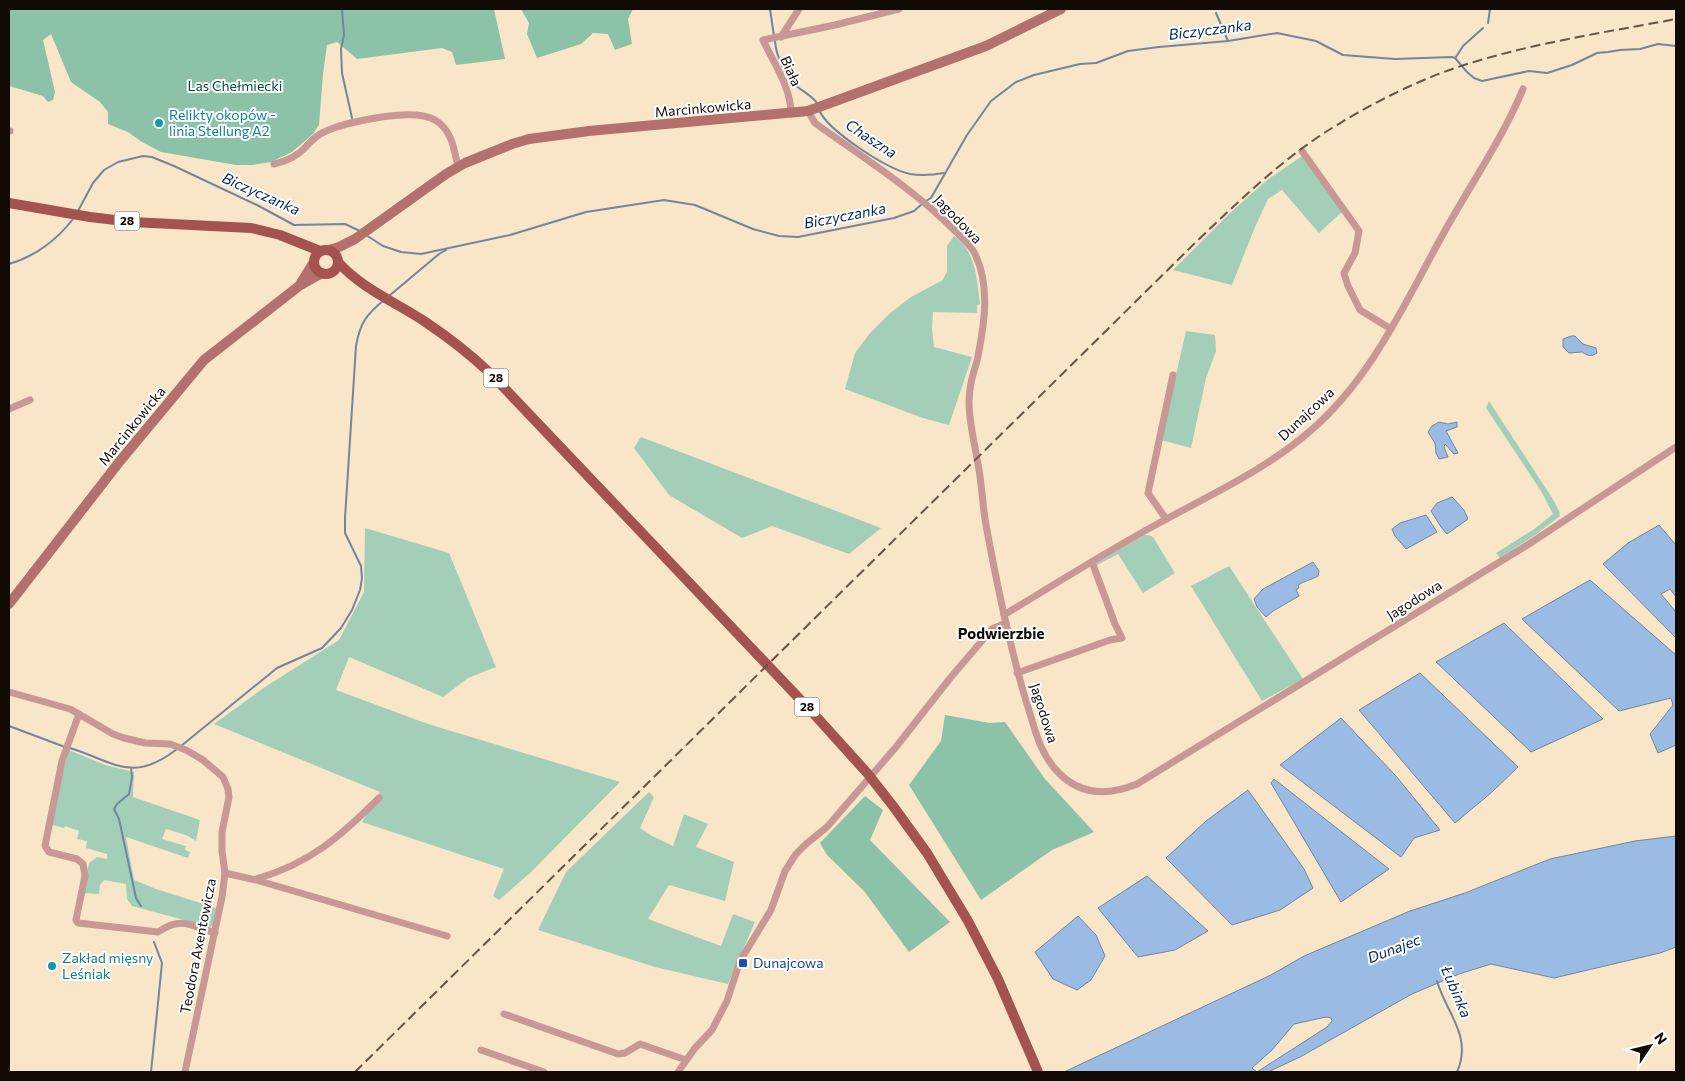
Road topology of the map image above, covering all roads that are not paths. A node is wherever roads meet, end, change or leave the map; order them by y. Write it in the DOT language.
graph roads {
  1 [pos="798,9"];
  2 [pos="899,9"];
  3 [pos="1061,9"];
  4 [pos="773,38"];
  5 [pos="1523,89"];
  6 [pos="815,109"];
  7 [pos="791,114"];
  8 [pos="1302,151"];
  9 [pos="274,164"];
  10 [pos="458,167"];
  11 [pos="9,203"];
  12 [pos="355,239"];
  13 [pos="319,256"];
  14 [pos="338,261"];
  15 [pos="327,273"];
  16 [pos="359,282"];
  17 [pos="299,286"];
  18 [pos="1391,329"];
  19 [pos="1173,375"];
  20 [pos="30,400"];
  21 [pos="9,409"];
  22 [pos="1676,447"];
  23 [pos="1166,519"];
  24 [pos="1092,562"];
  25 [pos="9,604"];
  26 [pos="1004,615"];
  27 [pos="1006,623"];
  28 [pos="1018,673"];
  29 [pos="9,692"];
  30 [pos="79,714"];
  31 [pos="379,798"];
  32 [pos="225,873"];
  33 [pos="256,880"];
  34 [pos="215,933"];
  35 [pos="448,936"];
  36 [pos="504,1014"];
  37 [pos="481,1050"];
  38 [pos="686,1060"];
  39 [pos="185,1072"];
  40 [pos="544,1072"];
  41 [pos="678,1072"];
  42 [pos="1038,1072"];
  1 -- 4 [label="street, Biała"];
  2 -- 4 [label="street"];
  3 -- 6 [label="street, Marcinkowicka"];
  4 -- 7 [label="street, Biała"];
  5 -- 18 [label="street, Dunajcowa"];
  6 -- 7 [label="street, Marcinkowicka"];
  6 -- 26 [label="street, Jagodowa"];
  7 -- 10 [label="street, Marcinkowicka"];
  8 -- 18 [label="street"];
  9 -- 10 [label="street"];
  10 -- 12 [label="street, Marcinkowicka"];
  11 -- 13 [label="main road, 28"];
  12 -- 13 [label="street, Marcinkowicka"];
  12 -- 14 [label="street, Marcinkowicka"];
  13 -- 14 [label="main road, 28"];
  13 -- 15 [label="main road"];
  13 -- 17 [label="street, Marcinkowicka"];
  14 -- 15 [label="main road"];
  14 -- 16 [label="main road, 28"];
  15 -- 16 [label="main road, 28"];
  15 -- 17 [label="street, Marcinkowicka"];
  16 -- 42 [label="main road, 28"];
  17 -- 25 [label="street, Marcinkowicka"];
  18 -- 23 [label="street, Dunajcowa"];
  19 -- 23 [label="street"];
  20 -- 21 [label="street"];
  22 -- 28 [label="street, Jagodowa"];
  23 -- 24 [label="street, Dunajcowa"];
  24 -- 26 [label="street, Dunajcowa"];
  24 -- 28 [label="street"];
  26 -- 27 [label="street, Jagodowa"];
  27 -- 28 [label="street, Jagodowa"];
  27 -- 38 [label="street"];
  29 -- 30 [label="street, Teodora Axentowicza"];
  30 -- 32 [label="street, Teodora Axentowicza"];
  30 -- 34 [label="street"];
  31 -- 33 [label="street"];
  32 -- 33 [label="street"];
  32 -- 34 [label="street, Teodora Axentowicza"];
  33 -- 35 [label="street"];
  34 -- 39 [label="street, Teodora Axentowicza"];
  36 -- 38 [label="street"];
  37 -- 40 [label="street"];
  38 -- 41 [label="street"];
}
